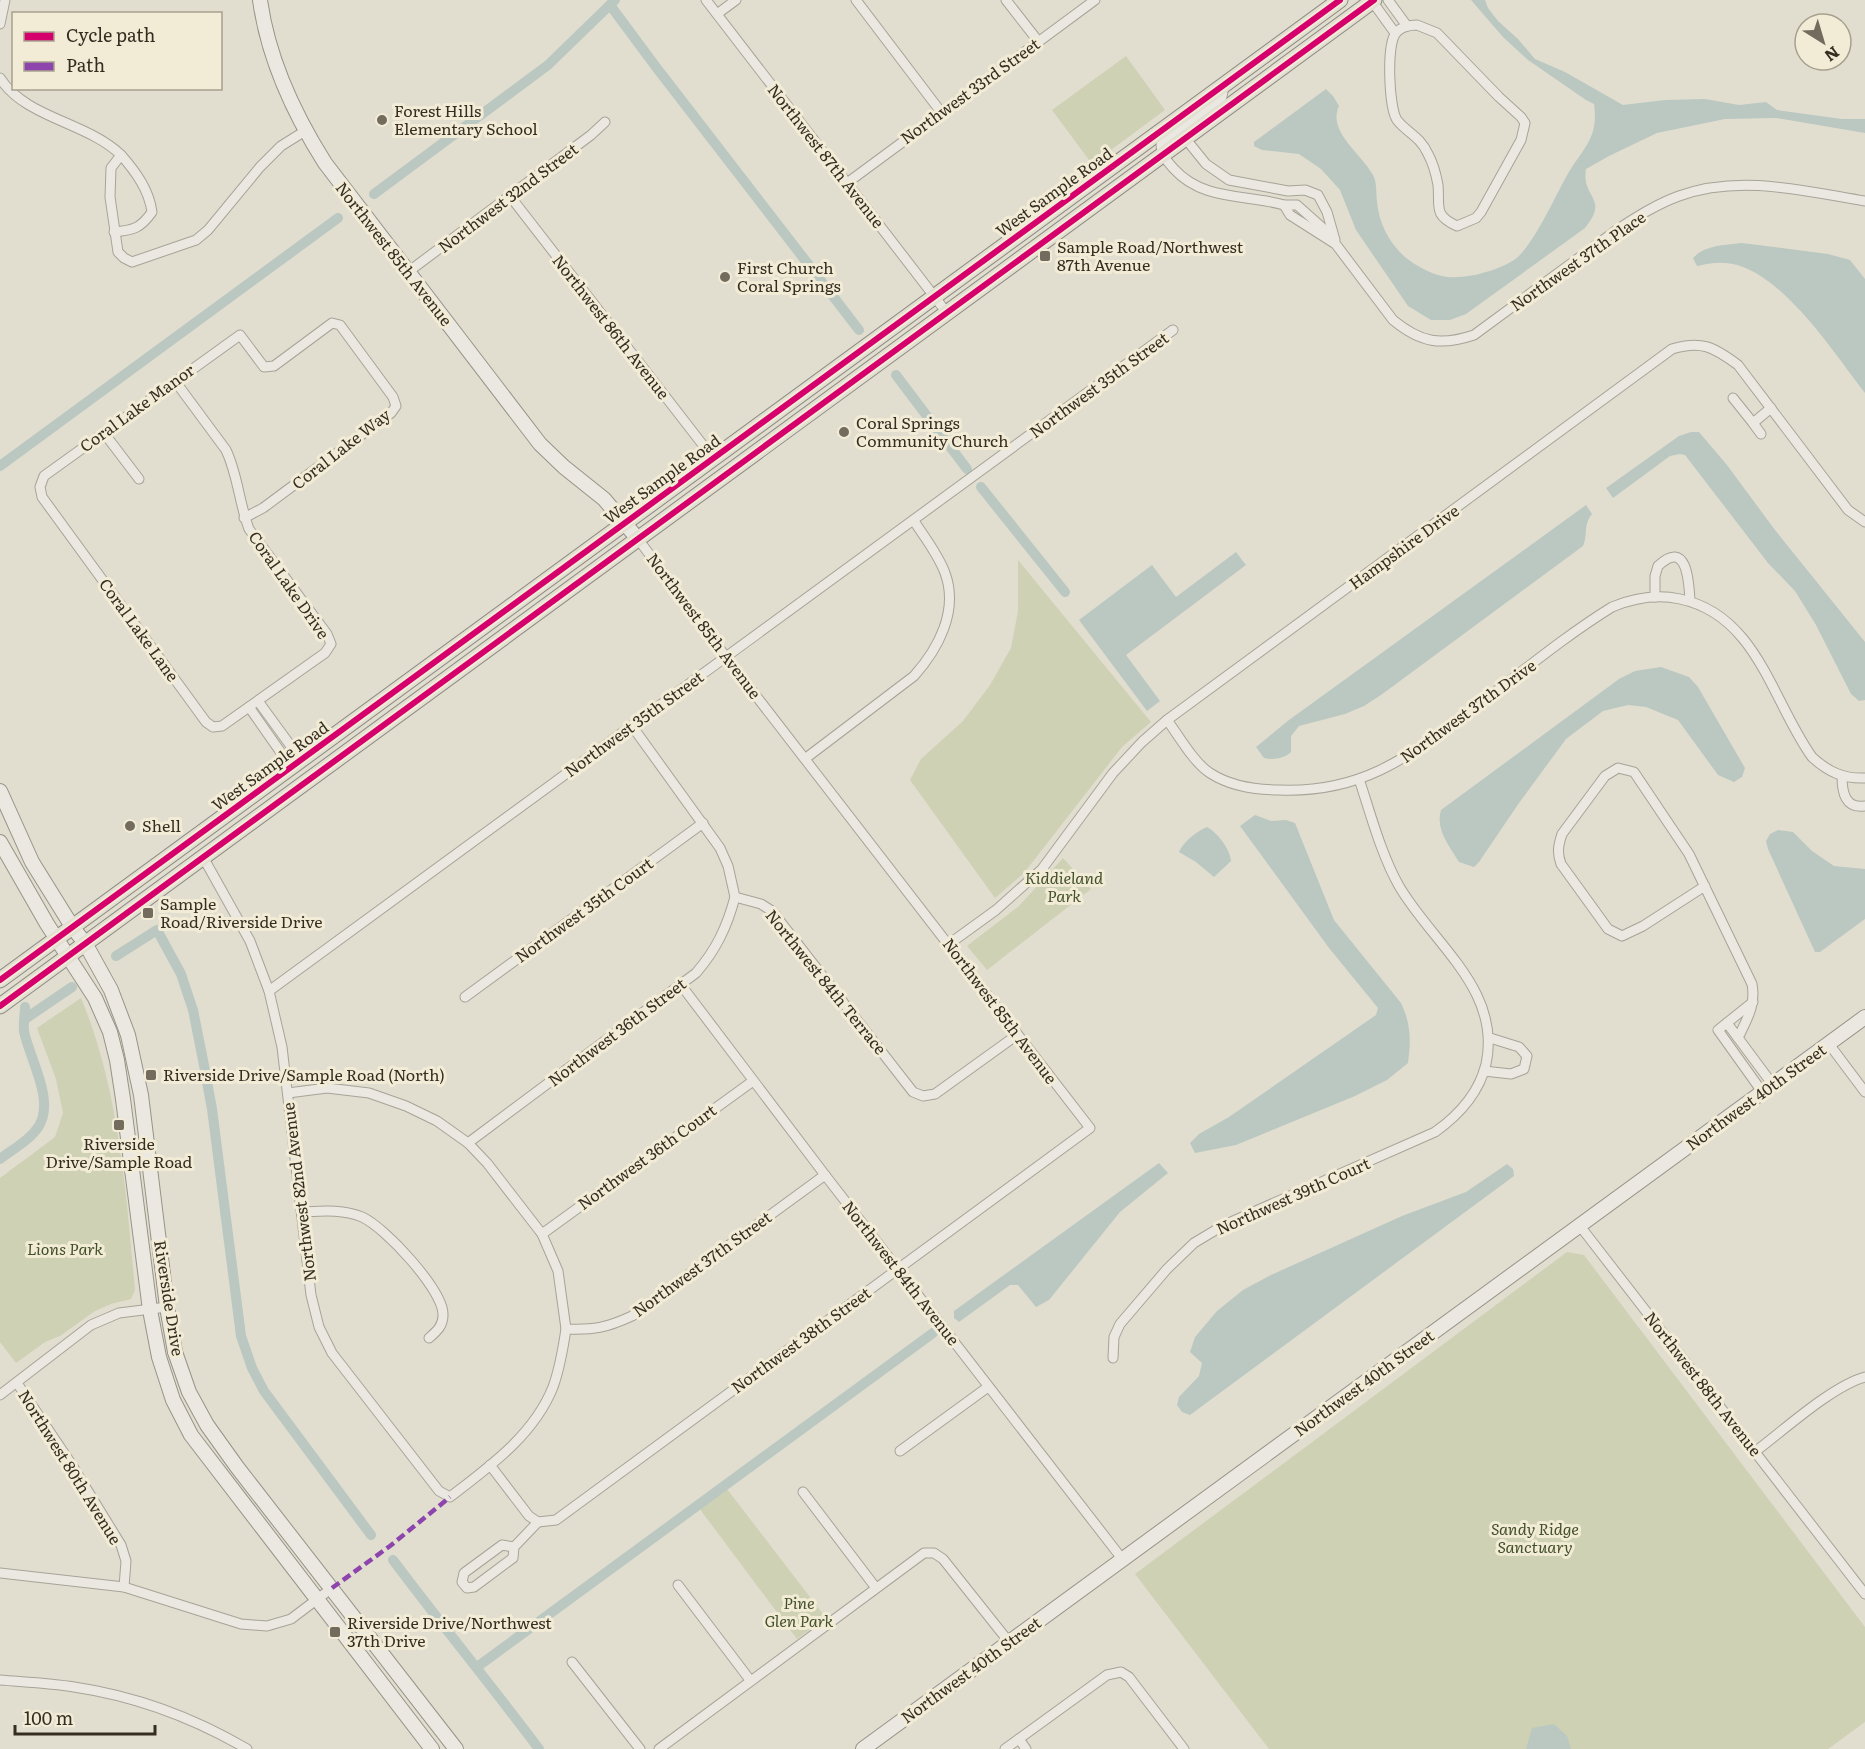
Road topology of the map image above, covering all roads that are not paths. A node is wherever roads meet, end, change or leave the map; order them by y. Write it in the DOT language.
graph roads {
  1 [pos="5,0"];
  2 [pos="260,0"];
  3 [pos="706,0"];
  4 [pos="736,0"];
  5 [pos="856,0"];
  6 [pos="1006,0"];
  7 [pos="1095,0"];
  8 [pos="1340,0"];
  9 [pos="1368,0"];
  10 [pos="1388,0"];
  11 [pos="717,14"];
  12 [pos="0,24"];
  13 [pos="1407,26"];
  14 [pos="1395,33"];
  15 [pos="1038,41"];
  16 [pos="0,78"];
  17 [pos="1224,85"];
  18 [pos="941,112"];
  19 [pos="605,122"];
  20 [pos="305,131"];
  21 [pos="1185,138"];
  22 [pos="121,155"];
  23 [pos="1162,155"];
  24 [pos="847,183"];
  25 [pos="1288,191"];
  26 [pos="510,196"];
  27 [pos="1865,201"];
  28 [pos="1284,205"];
  29 [pos="114,232"];
  30 [pos="1337,245"];
  31 [pos="408,272"];
  32 [pos="934,296"];
  33 [pos="947,312"];
  34 [pos="1173,330"];
  35 [pos="240,334"];
  36 [pos="175,381"];
  37 [pos="1733,398"];
  38 [pos="1771,408"];
  39 [pos="1753,423"];
  40 [pos="104,433"];
  41 [pos="1761,434"];
  42 [pos="713,458"];
  43 [pos="139,479"];
  44 [pos="40,487"];
  45 [pos="244,518"];
  46 [pos="914,521"];
  47 [pos="626,522"];
  48 [pos="1865,522"];
  49 [pos="638,538"];
  50 [pos="1655,597"];
  51 [pos="1689,601"];
  52 [pos="726,657"];
  53 [pos="258,701"];
  54 [pos="249,707"];
  55 [pos="1167,720"];
  56 [pos="632,726"];
  57 [pos="806,759"];
  58 [pos="296,763"];
  59 [pos="1842,776"];
  60 [pos="1865,778"];
  61 [pos="1359,779"];
  62 [pos="0,791"];
  63 [pos="1865,806"];
  64 [pos="703,824"];
  65 [pos="0,842"];
  66 [pos="203,857"];
  67 [pos="1705,886"];
  68 [pos="735,897"];
  69 [pos="73,928"];
  70 [pos="56,940"];
  71 [pos="85,943"];
  72 [pos="949,944"];
  73 [pos="68,955"];
  74 [pos="0,981"];
  75 [pos="681,985"];
  76 [pos="269,991"];
  77 [pos="465,997"];
  78 [pos="1753,1002"];
  79 [pos="0,1006"];
  80 [pos="1865,1017"];
  81 [pos="1727,1023"];
  82 [pos="1017,1035"];
  83 [pos="1490,1038"];
  84 [pos="1738,1038"];
  85 [pos="1829,1044"];
  86 [pos="1484,1071"];
  87 [pos="753,1081"];
  88 [pos="1768,1089"];
  89 [pos="1865,1092"];
  90 [pos="288,1093"];
  91 [pos="1089,1128"];
  92 [pos="468,1143"];
  93 [pos="825,1175"];
  94 [pos="302,1212"];
  95 [pos="1580,1226"];
  96 [pos="542,1234"];
  97 [pos="899,1268"];
  98 [pos="167,1307"];
  99 [pos="150,1310"];
  100 [pos="566,1329"];
  101 [pos="429,1338"];
  102 [pos="1113,1358"];
  103 [pos="1865,1377"];
  104 [pos="17,1383"];
  105 [pos="988,1387"];
  106 [pos="0,1395"];
  107 [pos="1756,1451"];
  108 [pos="900,1452"];
  109 [pos="490,1465"];
  110 [pos="803,1492"];
  111 [pos="538,1522"];
  112 [pos="1824,1542"];
  113 [pos="514,1547"];
  114 [pos="1123,1560"];
  115 [pos="0,1573"];
  116 [pos="678,1585"];
  117 [pos="124,1587"];
  118 [pos="332,1588"];
  119 [pos="876,1588"];
  120 [pos="1865,1594"];
  121 [pos="317,1599"];
  122 [pos="1865,1604"];
  123 [pos="1009,1642"];
  124 [pos="572,1662"];
  125 [pos="0,1680"];
  126 [pos="750,1680"];
  127 [pos="1018,1739"];
  128 [pos="247,1749"];
  129 [pos="432,1749"];
  130 [pos="456,1749"];
  131 [pos="639,1749"];
  132 [pos="658,1749"];
  133 [pos="863,1749"];
  134 [pos="1005,1749"];
  135 [pos="1026,1749"];
  136 [pos="1184,1749"];
  1 -- 12 [label="street"];
  2 -- 20 [label="street, Northwest 85th Avenue"];
  3 -- 11 [label="street, Northwest 87th Avenue"];
  4 -- 11 [label="street"];
  5 -- 18 [label="street"];
  6 -- 15 [label="street"];
  7 -- 15 [label="street, Northwest 33rd Street"];
  8 -- 17 [label="main road, West Sample Road"];
  9 -- 14 [label="street"];
  9 -- 21 [label="main road, West Sample Road"];
  10 -- 13 [label="street"];
  11 -- 24 [label="street, Northwest 87th Avenue"];
  13 -- 14 [label="street"];
  13 -- 14 [label="street"];
  15 -- 18 [label="street, Northwest 33rd Street"];
  16 -- 22 [label="street"];
  17 -- 23 [label="street"];
  17 -- 32 [label="main road, West Sample Road"];
  18 -- 24 [label="street, Northwest 33rd Street"];
  19 -- 26 [label="street, Northwest 32nd Street"];
  20 -- 29 [label="street"];
  20 -- 31 [label="street, Northwest 85th Avenue"];
  21 -- 23 [label="main road, West Sample Road"];
  21 -- 25 [label="street, Northwest 37th Place"];
  22 -- 29 [label="street"];
  22 -- 29 [label="street"];
  23 -- 28 [label="street"];
  23 -- 33 [label="main road, West Sample Road"];
  24 -- 32 [label="street, Northwest 87th Avenue"];
  25 -- 28 [label="street"];
  25 -- 30 [label="street, Northwest 37th Place"];
  26 -- 31 [label="street, Northwest 32nd Street"];
  26 -- 42 [label="street, Northwest 86th Avenue"];
  27 -- 30 [label="street, Northwest 37th Place"];
  28 -- 30 [label="street, Northwest 37th Place"];
  31 -- 47 [label="street, Northwest 85th Avenue"];
  32 -- 33 [label="street, Northwest 87th Avenue"];
  32 -- 42 [label="main road, West Sample Road"];
  33 -- 49 [label="main road, West Sample Road"];
  34 -- 46 [label="street, Northwest 35th Street"];
  35 -- 36 [label="street, Coral Lake Manor"];
  35 -- 45 [label="street, Coral Lake Way"];
  36 -- 40 [label="street, Coral Lake Manor"];
  36 -- 45 [label="street, Coral Lake Drive"];
  37 -- 39 [label="street"];
  38 -- 39 [label="street"];
  38 -- 48 [label="street, Hampshire Drive"];
  38 -- 55 [label="street, Hampshire Drive"];
  39 -- 41 [label="street"];
  40 -- 43 [label="street"];
  40 -- 44 [label="street, Coral Lake Manor"];
  42 -- 47 [label="main road, West Sample Road"];
  44 -- 54 [label="street, Coral Lake Lane"];
  45 -- 53 [label="street, Coral Lake Drive"];
  46 -- 52 [label="street, Northwest 35th Street"];
  46 -- 57 [label="street"];
  47 -- 49 [label="street, Northwest 85th Avenue"];
  47 -- 58 [label="main road, West Sample Road"];
  49 -- 52 [label="street, Northwest 85th Avenue"];
  49 -- 66 [label="main road, West Sample Road"];
  50 -- 51 [label="street, Northwest 37th Drive"];
  50 -- 51 [label="street"];
  50 -- 61 [label="street, Northwest 37th Drive"];
  51 -- 59 [label="street, Northwest 37th Drive"];
  52 -- 56 [label="street, Northwest 35th Street"];
  52 -- 57 [label="street, Northwest 85th Avenue"];
  53 -- 54 [label="street, Coral Lake Lane"];
  53 -- 58 [label="street"];
  54 -- 58 [label="street"];
  55 -- 61 [label="street, Northwest 37th Drive"];
  55 -- 72 [label="street, Hampshire Drive"];
  56 -- 64 [label="street"];
  56 -- 76 [label="street, Northwest 35th Street"];
  57 -- 72 [label="street, Northwest 85th Avenue"];
  58 -- 69 [label="main road, West Sample Road"];
  59 -- 60 [label="street"];
  59 -- 63 [label="street"];
  61 -- 83 [label="street"];
  62 -- 69 [label="street, Riverside Drive"];
  64 -- 68 [label="street"];
  64 -- 77 [label="street, Northwest 35th Court"];
  65 -- 70 [label="street, Riverside Drive"];
  66 -- 71 [label="main road, West Sample Road"];
  66 -- 76 [label="street, Northwest 82nd Avenue"];
  67 -- 67 [label="street"];
  67 -- 78 [label="street"];
  68 -- 75 [label="street, Northwest 36th Street"];
  68 -- 82 [label="street, Northwest 84th Terrace"];
  69 -- 70 [label="main road, West Sample Road"];
  69 -- 71 [label="street, Riverside Drive"];
  70 -- 73 [label="street, Riverside Drive"];
  70 -- 74 [label="main road, West Sample Road"];
  71 -- 73 [label="main road, West Sample Road"];
  71 -- 98 [label="street, Riverside Drive"];
  72 -- 82 [label="street, Northwest 85th Avenue"];
  73 -- 79 [label="main road, West Sample Road"];
  73 -- 99 [label="street, Riverside Drive"];
  75 -- 87 [label="street, Northwest 84th Avenue"];
  75 -- 92 [label="street, Northwest 36th Street"];
  76 -- 90 [label="street, Northwest 82nd Avenue"];
  78 -- 81 [label="street"];
  78 -- 84 [label="street"];
  80 -- 85 [label="street, Northwest 40th Street"];
  81 -- 84 [label="street"];
  81 -- 88 [label="street"];
  82 -- 91 [label="street, Northwest 85th Avenue"];
  83 -- 86 [label="street, Northwest 39th Court"];
  83 -- 86 [label="street"];
  84 -- 88 [label="street"];
  85 -- 88 [label="street, Northwest 40th Street"];
  85 -- 89 [label="street"];
  86 -- 102 [label="street, Northwest 39th Court"];
  87 -- 93 [label="street, Northwest 84th Avenue"];
  87 -- 96 [label="street, Northwest 36th Court"];
  88 -- 95 [label="street, Northwest 40th Street"];
  90 -- 92 [label="street"];
  90 -- 94 [label="street, Northwest 82nd Avenue"];
  91 -- 97 [label="street, Northwest 38th Street"];
  92 -- 96 [label="street"];
  93 -- 97 [label="street, Northwest 84th Avenue"];
  93 -- 100 [label="street, Northwest 37th Street"];
  94 -- 101 [label="street"];
  94 -- 109 [label="street, Northwest 82nd Avenue"];
  95 -- 107 [label="street, Northwest 88th Avenue"];
  95 -- 114 [label="street, Northwest 40th Street"];
  96 -- 100 [label="street"];
  97 -- 105 [label="street, Northwest 84th Avenue"];
  97 -- 111 [label="street, Northwest 38th Street"];
  98 -- 99 [label="street"];
  98 -- 118 [label="street, Riverside Drive"];
  99 -- 104 [label="street"];
  99 -- 121 [label="street, Riverside Drive"];
  100 -- 109 [label="street"];
  103 -- 107 [label="street"];
  104 -- 106 [label="street"];
  104 -- 117 [label="street, Northwest 80th Avenue"];
  105 -- 108 [label="street"];
  105 -- 114 [label="street, Northwest 84th Avenue"];
  107 -- 112 [label="street, Northwest 88th Avenue"];
  109 -- 111 [label="street"];
  110 -- 119 [label="street"];
  111 -- 113 [label="street, Northwest 38th Street"];
  112 -- 120 [label="street, Northwest 88th Avenue"];
  112 -- 122 [label="street, Northwest 88th Avenue"];
  113 -- 113 [label="street, Northwest 38th Street"];
  114 -- 123 [label="street, Northwest 40th Street"];
  115 -- 117 [label="street"];
  116 -- 126 [label="street"];
  117 -- 121 [label="street"];
  118 -- 121 [label="street"];
  118 -- 130 [label="street, Riverside Drive"];
  119 -- 123 [label="street"];
  119 -- 126 [label="street"];
  121 -- 129 [label="street, Riverside Drive"];
  123 -- 133 [label="street, Northwest 40th Street"];
  124 -- 131 [label="street"];
  125 -- 128 [label="street"];
  126 -- 132 [label="street"];
  127 -- 134 [label="street"];
  127 -- 135 [label="street"];
  127 -- 136 [label="street"];
}
